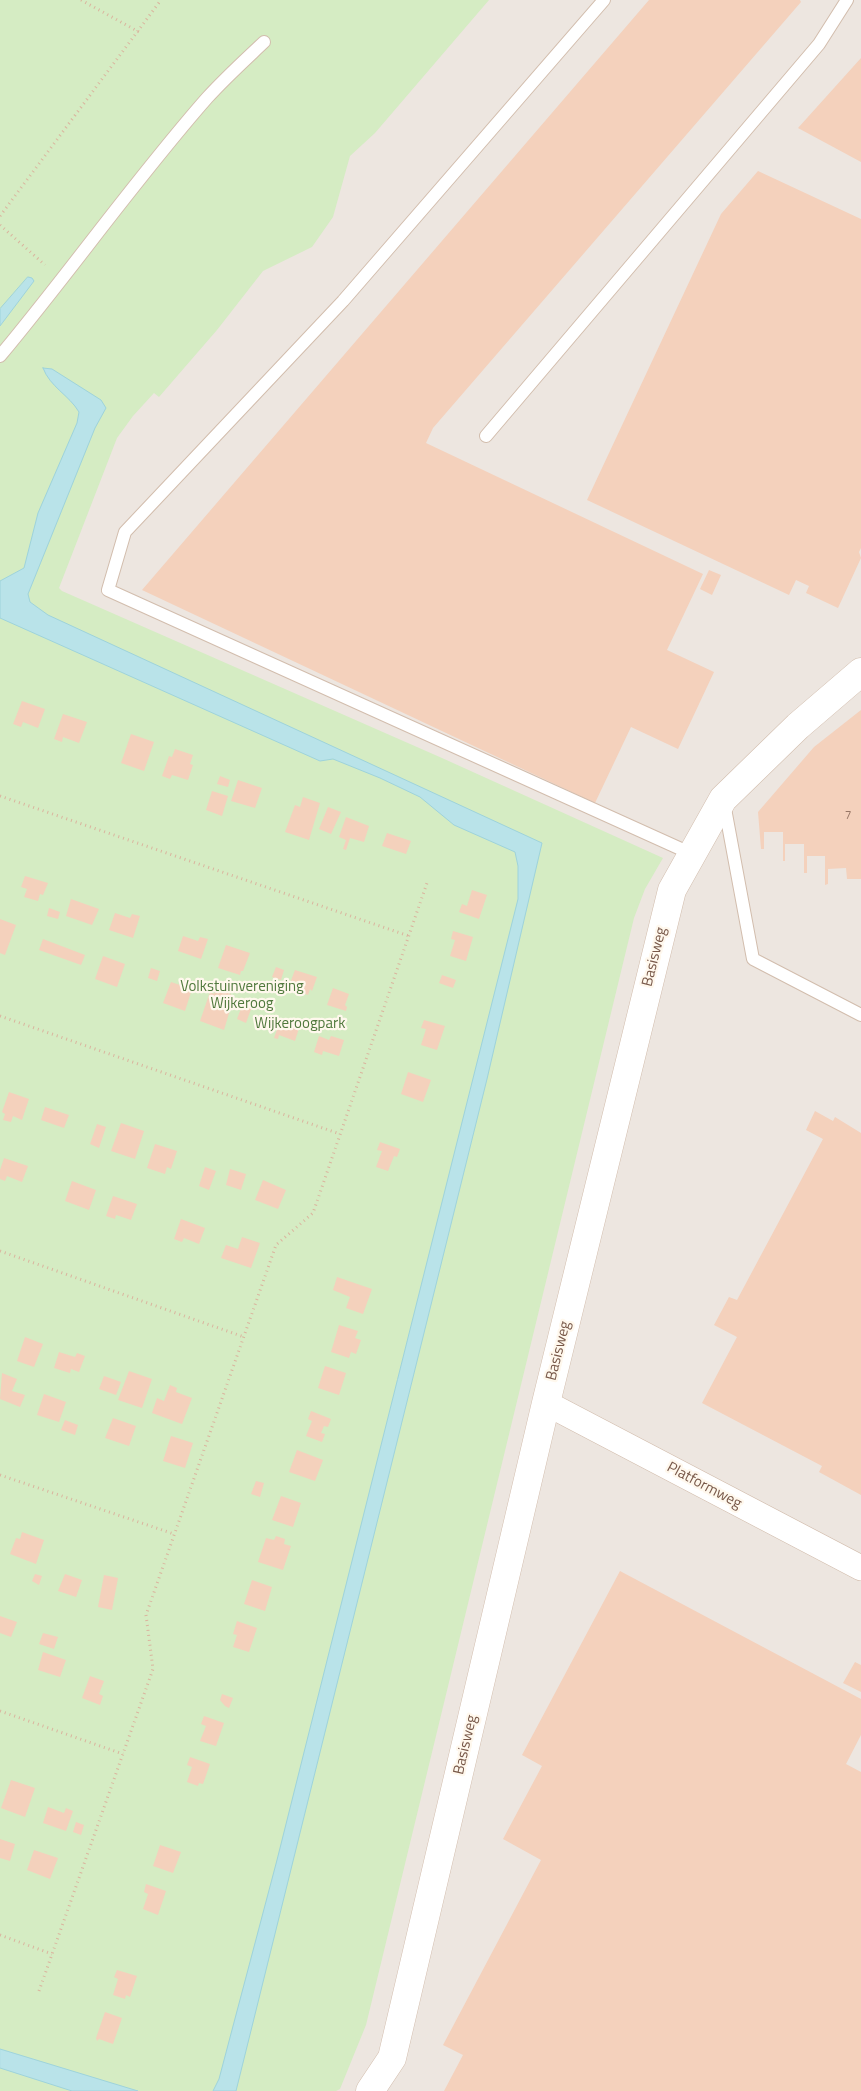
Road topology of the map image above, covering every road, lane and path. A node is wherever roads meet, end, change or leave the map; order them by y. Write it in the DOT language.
graph roads {
  1 [pos="81,0"];
  2 [pos="161,0"];
  3 [pos="604,0"];
  4 [pos="847,0"];
  5 [pos="139,32"];
  6 [pos="264,42"];
  7 [pos="0,216"];
  8 [pos="0,226"];
  9 [pos="61,279"];
  10 [pos="0,356"];
  11 [pos="486,436"];
  12 [pos="861,672"];
  13 [pos="0,796"];
  14 [pos="723,799"];
  15 [pos="692,854"];
  16 [pos="428,880"];
  17 [pos="409,936"];
  18 [pos="861,1015"];
  19 [pos="0,1016"];
  20 [pos="340,1134"];
  21 [pos="0,1251"];
  22 [pos="244,1336"];
  23 [pos="546,1403"];
  24 [pos="0,1475"];
  25 [pos="174,1534"];
  26 [pos="861,1568"];
  27 [pos="0,1711"];
  28 [pos="123,1754"];
  29 [pos="0,1935"];
  30 [pos="52,1954"];
  31 [pos="39,1991"];
  32 [pos="370,2091"];
  1 -- 5 [label="path"];
  2 -- 5 [label="path"];
  3 -- 15 [label="lane"];
  4 -- 11 [label="lane"];
  5 -- 7 [label="path"];
  6 -- 9 [label="lane"];
  8 -- 9 [label="path"];
  9 -- 10 [label="lane"];
  12 -- 14 [label="street, Basisweg"];
  13 -- 17 [label="path"];
  14 -- 15 [label="street, Basisweg"];
  14 -- 18 [label="lane"];
  15 -- 23 [label="street, Basisweg"];
  16 -- 17 [label="path"];
  17 -- 20 [label="path"];
  19 -- 20 [label="path"];
  20 -- 22 [label="path"];
  21 -- 22 [label="path"];
  22 -- 25 [label="path"];
  23 -- 26 [label="street, Platformweg"];
  23 -- 32 [label="street, Basisweg"];
  24 -- 25 [label="path"];
  25 -- 28 [label="path"];
  27 -- 28 [label="path"];
  28 -- 30 [label="path"];
  29 -- 30 [label="path"];
  30 -- 31 [label="path"];
}
